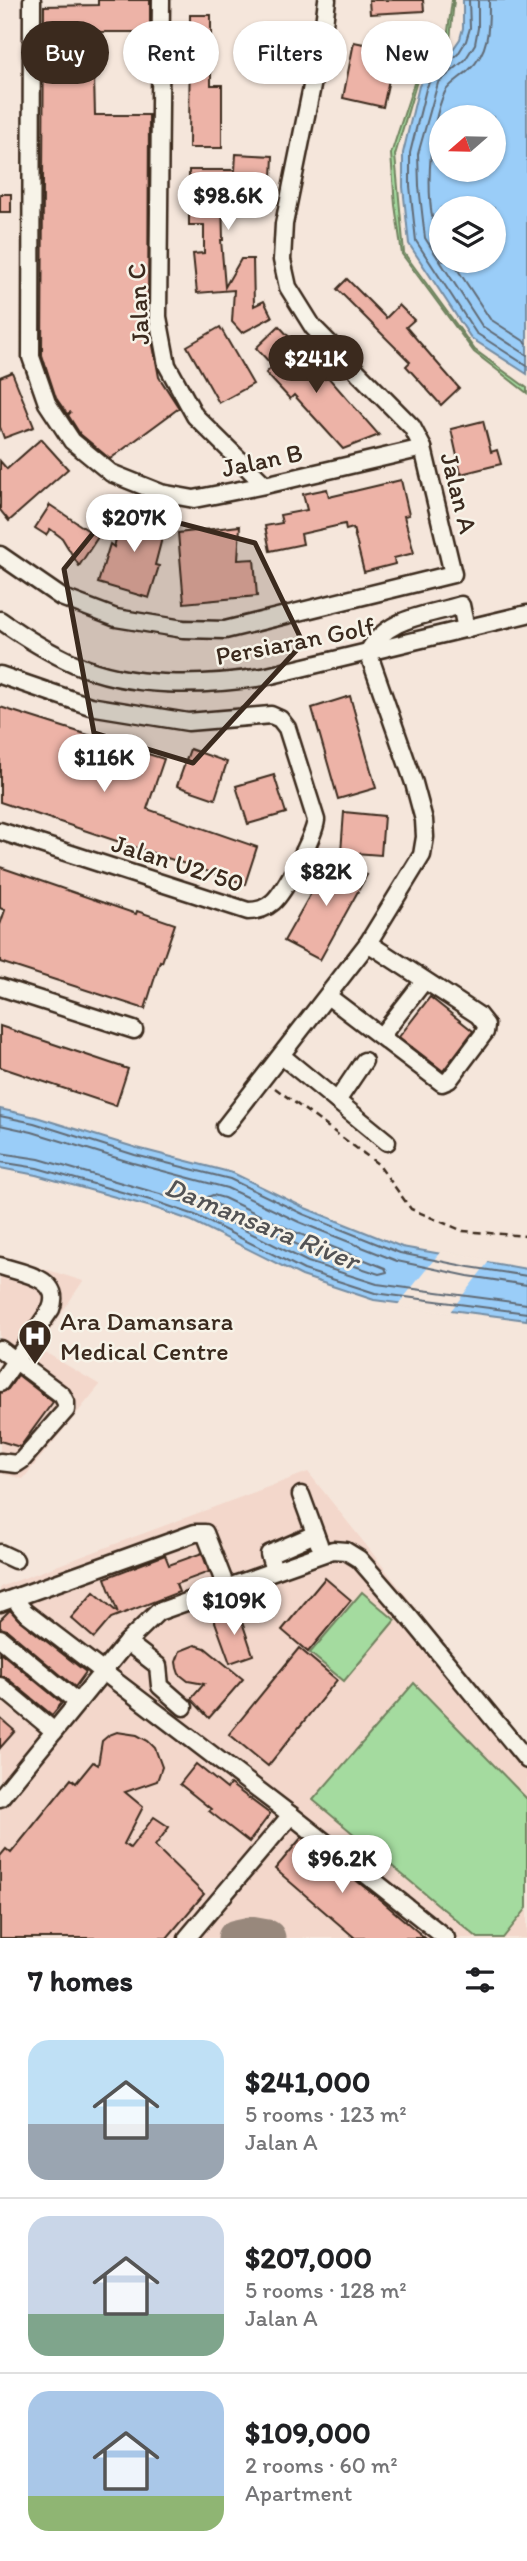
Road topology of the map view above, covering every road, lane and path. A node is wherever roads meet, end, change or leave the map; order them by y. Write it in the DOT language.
graph roads {
  1 [pos="32,0"];
  2 [pos="161,0"];
  3 [pos="327,0"];
  4 [pos="423,448"];
  5 [pos="265,485"];
  6 [pos="0,555"];
  7 [pos="527,614"];
  8 [pos="0,620"];
  9 [pos="466,629"];
  10 [pos="369,652"];
  11 [pos="0,675"];
  12 [pos="0,831"];
  13 [pos="368,943"];
  14 [pos="424,981"];
  15 [pos="0,987"];
  16 [pos="329,997"];
  17 [pos="134,1030"];
  18 [pos="382,1035"];
  19 [pos="282,1056"];
  20 [pos="364,1062"];
  21 [pos="265,1079"];
  22 [pos="337,1101"];
  23 [pos="225,1127"];
  24 [pos="387,1142"];
  25 [pos="527,1236"];
  26 [pos="0,1266"];
  27 [pos="0,1349"];
  28 [pos="16,1361"];
  29 [pos="0,1382"];
  30 [pos="0,1462"];
  31 [pos="301,1495"];
  32 [pos="315,1534"];
  33 [pos="0,1553"];
  34 [pos="322,1553"];
  35 [pos="15,1560"];
  36 [pos="274,1570"];
  37 [pos="226,1587"];
  38 [pos="19,1596"];
  39 [pos="0,1603"];
  40 [pos="0,1638"];
  41 [pos="127,1642"];
  42 [pos="102,1672"];
  43 [pos="0,1686"];
  44 [pos="77,1702"];
  45 [pos="184,1707"];
  46 [pos="54,1731"];
  47 [pos="527,1760"];
  48 [pos="0,1798"];
  49 [pos="291,1815"];
  50 [pos="187,1938"];
  51 [pos="446,1938"];
  1 -- 5 [label="street, Jalan B"];
  2 -- 5 [label="street, Jalan C"];
  3 -- 4 [label="street, Jalan A"];
  4 -- 5 [label="street, Jalan B"];
  4 -- 6 [label="street, Jalan A"];
  7 -- 9 [label="street, Persiaran Golf"];
  8 -- 10 [label="street, Persiaran Golf"];
  9 -- 10 [label="street, Persiaran Golf"];
  9 -- 10 [label="street"];
  10 -- 13 [label="street"];
  11 -- 12 [label="street, Jalan U2/50"];
  13 -- 14 [label="street"];
  13 -- 16 [label="street"];
  14 -- 18 [label="street"];
  14 -- 18 [label="street"];
  15 -- 17 [label="street"];
  16 -- 18 [label="street"];
  16 -- 19 [label="street"];
  19 -- 21 [label="street"];
  19 -- 22 [label="street"];
  20 -- 22 [label="street"];
  21 -- 23 [label="street"];
  21 -- 25 [label="path"];
  22 -- 24 [label="street"];
  26 -- 28 [label="street"];
  27 -- 28 [label="street"];
  28 -- 29 [label="street"];
  28 -- 30 [label="street"];
  31 -- 32 [label="street"];
  32 -- 34 [label="street"];
  32 -- 36 [label="street"];
  33 -- 35 [label="street"];
  34 -- 36 [label="street"];
  34 -- 47 [label="street"];
  36 -- 37 [label="street"];
  37 -- 38 [label="street"];
  37 -- 41 [label="street"];
  38 -- 39 [label="street"];
  38 -- 42 [label="street"];
  40 -- 44 [label="street"];
  41 -- 42 [label="street"];
  41 -- 45 [label="street"];
  42 -- 44 [label="street"];
  42 -- 49 [label="street"];
  43 -- 46 [label="street"];
  44 -- 46 [label="street"];
  46 -- 48 [label="street"];
  49 -- 50 [label="street"];
  49 -- 51 [label="street"];
}
